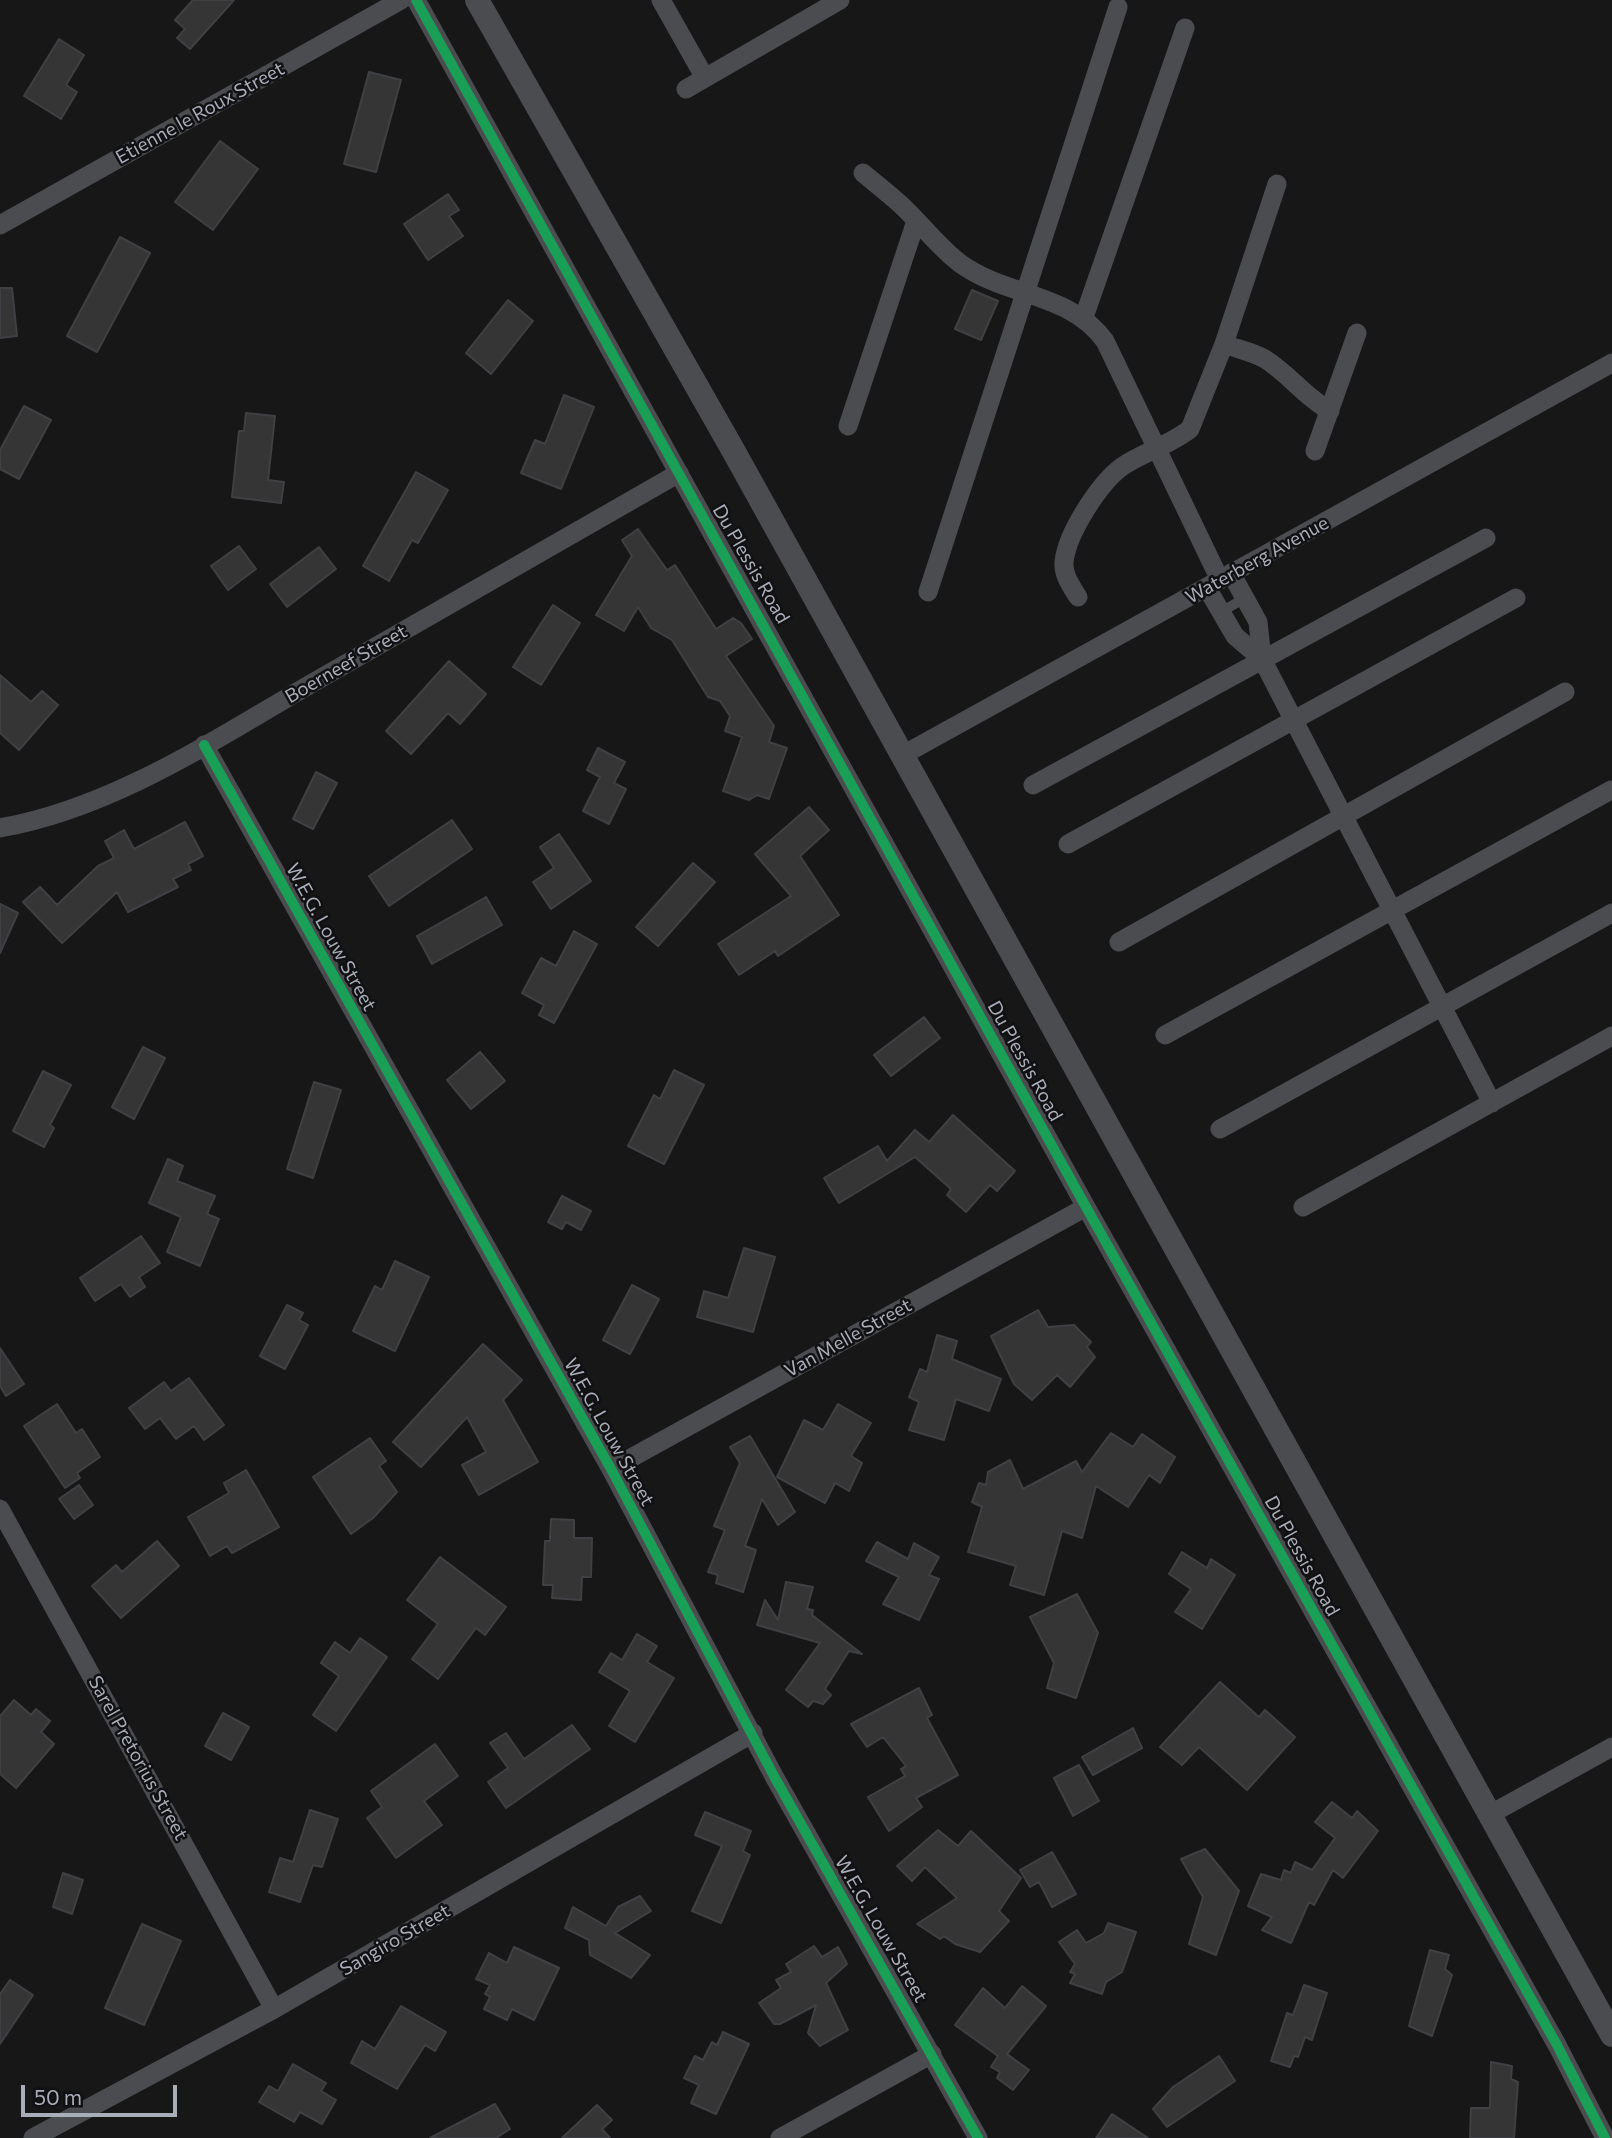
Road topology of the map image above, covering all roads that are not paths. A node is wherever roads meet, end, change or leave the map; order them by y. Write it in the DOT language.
graph roads {
  1 [pos="401,0"];
  2 [pos="416,0"];
  3 [pos="477,0"];
  4 [pos="661,0"];
  5 [pos="840,0"];
  6 [pos="1118,7"];
  7 [pos="1185,28"];
  8 [pos="705,78"];
  9 [pos="686,89"];
  10 [pos="863,173"];
  11 [pos="1277,184"];
  12 [pos="916,221"];
  13 [pos="0,225"];
  14 [pos="1023,293"];
  15 [pos="1084,317"];
  16 [pos="1357,334"];
  17 [pos="1224,344"];
  18 [pos="1612,363"];
  19 [pos="1330,411"];
  20 [pos="848,426"];
  21 [pos="1157,449"];
  22 [pos="1315,451"];
  23 [pos="679,473"];
  24 [pos="1486,538"];
  25 [pos="1219,581"];
  26 [pos="928,592"];
  27 [pos="1078,597"];
  28 [pos="1245,598"];
  29 [pos="1516,598"];
  30 [pos="1221,612"];
  31 [pos="1262,659"];
  32 [pos="1564,692"];
  33 [pos="1294,721"];
  34 [pos="204,745"];
  35 [pos="901,756"];
  36 [pos="1033,785"];
  37 [pos="1611,790"];
  38 [pos="1343,817"];
  39 [pos="0,828"];
  40 [pos="1068,844"];
  41 [pos="1391,910"];
  42 [pos="1612,913"];
  43 [pos="1119,942"];
  44 [pos="1441,1007"];
  45 [pos="1165,1035"];
  46 [pos="1612,1036"];
  47 [pos="1492,1103"];
  48 [pos="1220,1129"];
  49 [pos="1086,1207"];
  50 [pos="1303,1208"];
  51 [pos="611,1469"];
  52 [pos="0,1509"];
  53 [pos="753,1733"];
  54 [pos="1612,1747"];
  55 [pos="1489,1815"];
  56 [pos="274,2009"];
  57 [pos="1612,2035"];
  58 [pos="932,2054"];
  59 [pos="33,2138"];
  60 [pos="780,2138"];
  61 [pos="978,2138"];
  62 [pos="1605,2138"];
  1 -- 13 [label="street, Etienne le Roux Street"];
  2 -- 23 [label="street, Du Plessis Road"];
  3 -- 35 [label="street, Du Plessis Road"];
  4 -- 8 [label="street"];
  5 -- 8 [label="street"];
  6 -- 14 [label="street"];
  7 -- 15 [label="street"];
  8 -- 9 [label="street"];
  10 -- 12 [label="street"];
  11 -- 17 [label="street"];
  12 -- 14 [label="street"];
  12 -- 20 [label="street"];
  14 -- 15 [label="street"];
  14 -- 26 [label="street"];
  15 -- 21 [label="street"];
  16 -- 19 [label="street"];
  17 -- 19 [label="street"];
  17 -- 21 [label="street"];
  18 -- 25 [label="street, Waterberg Avenue"];
  19 -- 22 [label="street"];
  21 -- 25 [label="street"];
  21 -- 27 [label="street"];
  23 -- 34 [label="street, Boerneef Street"];
  23 -- 49 [label="street, Du Plessis Road"];
  24 -- 31 [label="street"];
  25 -- 28 [label="street"];
  25 -- 30 [label="street"];
  25 -- 35 [label="street, Waterberg Avenue"];
  28 -- 30 [label="lane"];
  28 -- 31 [label="street"];
  29 -- 33 [label="street"];
  30 -- 31 [label="street"];
  31 -- 33 [label="street"];
  31 -- 36 [label="street"];
  32 -- 38 [label="street"];
  33 -- 38 [label="street"];
  33 -- 40 [label="street"];
  34 -- 39 [label="street, Boerneef Street"];
  34 -- 51 [label="street, W.E.G. Louw Street"];
  35 -- 55 [label="street, Du Plessis Road"];
  37 -- 41 [label="street"];
  38 -- 41 [label="street"];
  38 -- 43 [label="street"];
  41 -- 44 [label="street"];
  41 -- 45 [label="street"];
  42 -- 44 [label="street"];
  44 -- 47 [label="street"];
  44 -- 48 [label="street"];
  46 -- 47 [label="street"];
  47 -- 50 [label="street"];
  49 -- 51 [label="street, Van Melle Street"];
  49 -- 62 [label="street, Du Plessis Road"];
  51 -- 53 [label="street, W.E.G. Louw Street"];
  52 -- 56 [label="street, Sarel Pretorius Street"];
  53 -- 56 [label="street, Sangiro Street"];
  53 -- 58 [label="street, W.E.G. Louw Street"];
  54 -- 55 [label="street"];
  55 -- 57 [label="street, Du Plessis Road"];
  56 -- 59 [label="street, Sangiro Street"];
  58 -- 60 [label="street"];
  58 -- 61 [label="street, W.E.G. Louw Street"];
}
